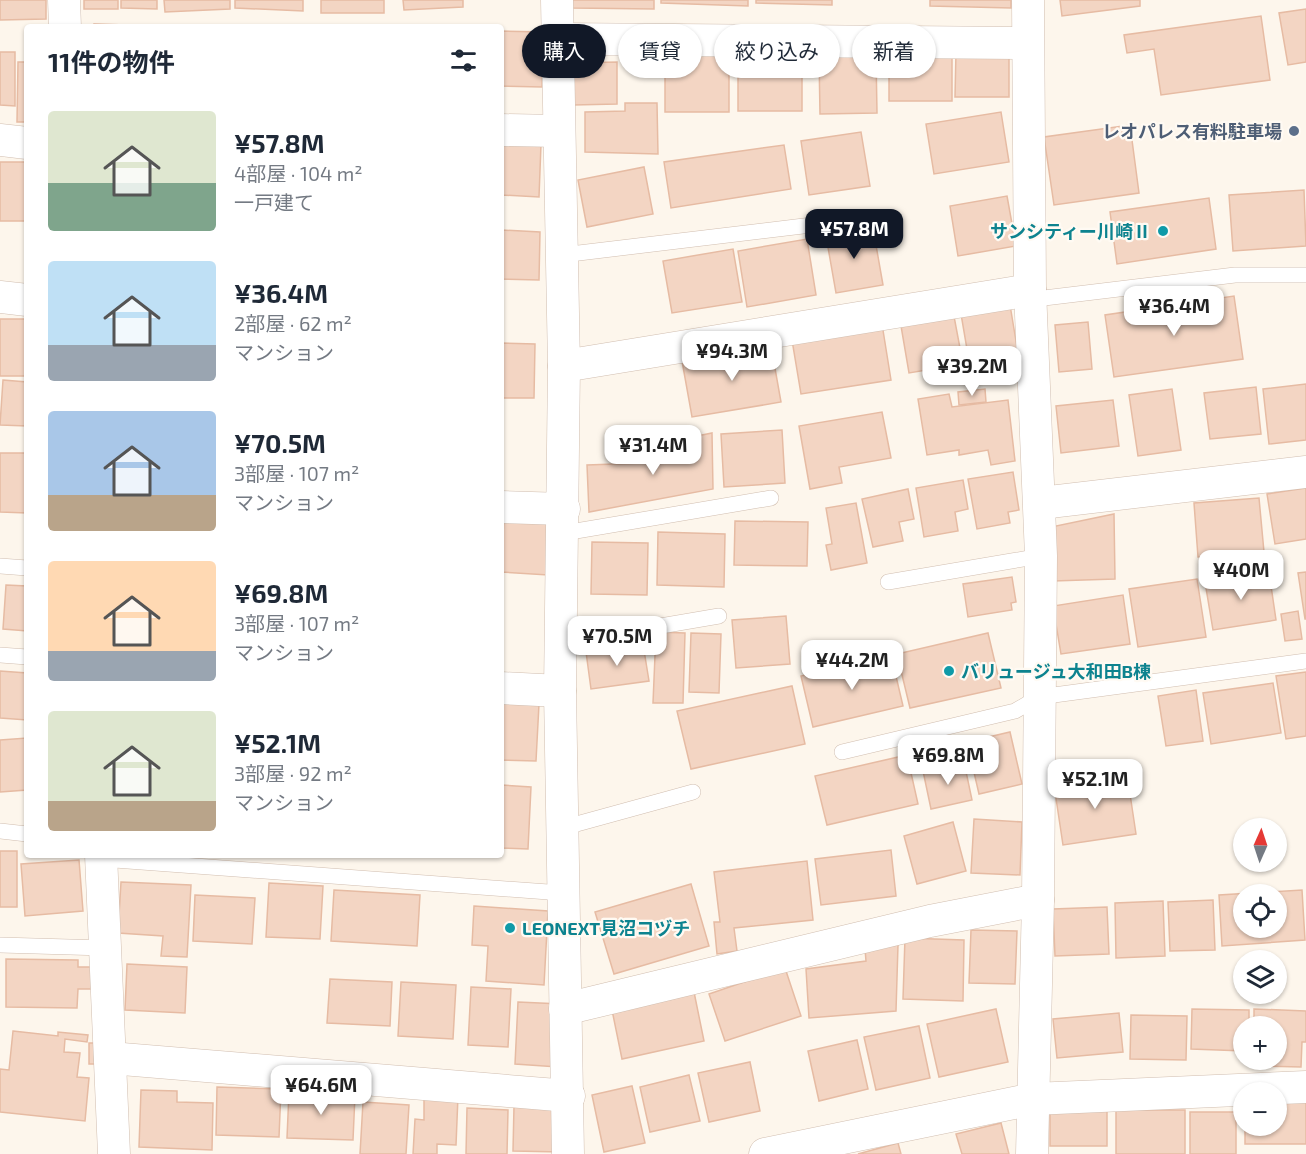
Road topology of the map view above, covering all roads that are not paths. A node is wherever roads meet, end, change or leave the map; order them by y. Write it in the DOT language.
graph roads {
  1 [pos="64,0"];
  2 [pos="557,0"];
  3 [pos="1028,0"];
  4 [pos="65,24"];
  5 [pos="558,24"];
  6 [pos="606,39"];
  7 [pos="1028,43"];
  8 [pos="559,78"];
  9 [pos="504,130"];
  10 [pos="559,131"];
  11 [pos="0,140"];
  12 [pos="24,143"];
  13 [pos="878,217"];
  14 [pos="562,255"];
  15 [pos="1306,275"];
  16 [pos="1030,291"];
  17 [pos="0,297"];
  18 [pos="24,300"];
  19 [pos="564,366"];
  20 [pos="1306,472"];
  21 [pos="771,498"];
  22 [pos="1041,503"];
  23 [pos="504,508"];
  24 [pos="564,521"];
  25 [pos="1041,556"];
  26 [pos="0,566"];
  27 [pos="24,568"];
  28 [pos="888,582"];
  29 [pos="719,616"];
  30 [pos="561,643"];
  31 [pos="0,655"];
  32 [pos="24,657"];
  33 [pos="1306,661"];
  34 [pos="504,688"];
  35 [pos="560,691"];
  36 [pos="1039,697"];
  37 [pos="842,752"];
  38 [pos="693,792"];
  39 [pos="562,828"];
  40 [pos="0,831"];
  41 [pos="24,834"];
  42 [pos="101,858"];
  43 [pos="114,858"];
  44 [pos="562,893"];
  45 [pos="1038,900"];
  46 [pos="0,945"];
  47 [pos="105,948"];
  48 [pos="565,1009"];
  49 [pos="110,1058"];
  50 [pos="1306,1087"];
  51 [pos="569,1096"];
  52 [pos="1033,1099"];
  53 [pos="114,1154"];
  54 [pos="568,1154"];
  55 [pos="765,1154"];
  56 [pos="1032,1154"];
  1 -- 4 [label="street"];
  2 -- 5 [label="street"];
  3 -- 7 [label="street"];
  6 -- 7 [label="street"];
  7 -- 16 [label="street"];
  8 -- 10 [label="street"];
  9 -- 10 [label="street"];
  10 -- 14 [label="street"];
  11 -- 12 [label="street"];
  13 -- 14 [label="lane"];
  14 -- 19 [label="street"];
  15 -- 16 [label="lane"];
  16 -- 19 [label="street"];
  16 -- 22 [label="street"];
  17 -- 18 [label="street"];
  19 -- 24 [label="street"];
  20 -- 22 [label="street"];
  21 -- 24 [label="lane"];
  22 -- 25 [label="street"];
  23 -- 24 [label="street"];
  24 -- 30 [label="street"];
  25 -- 28 [label="lane"];
  25 -- 36 [label="street"];
  26 -- 27 [label="lane"];
  29 -- 30 [label="lane"];
  30 -- 35 [label="street"];
  31 -- 32 [label="lane"];
  33 -- 36 [label="lane"];
  34 -- 35 [label="street"];
  35 -- 39 [label="street"];
  36 -- 37 [label="lane"];
  36 -- 45 [label="street"];
  38 -- 39 [label="lane"];
  39 -- 44 [label="street"];
  40 -- 41 [label="lane"];
  42 -- 47 [label="street"];
  43 -- 44 [label="lane"];
  44 -- 48 [label="street"];
  45 -- 48 [label="street"];
  45 -- 52 [label="street"];
  46 -- 47 [label="lane"];
  47 -- 49 [label="street"];
  48 -- 51 [label="street"];
  49 -- 51 [label="street"];
  49 -- 53 [label="street"];
  50 -- 52 [label="street"];
  51 -- 54 [label="street"];
  52 -- 55 [label="street"];
  52 -- 56 [label="street"];
}
